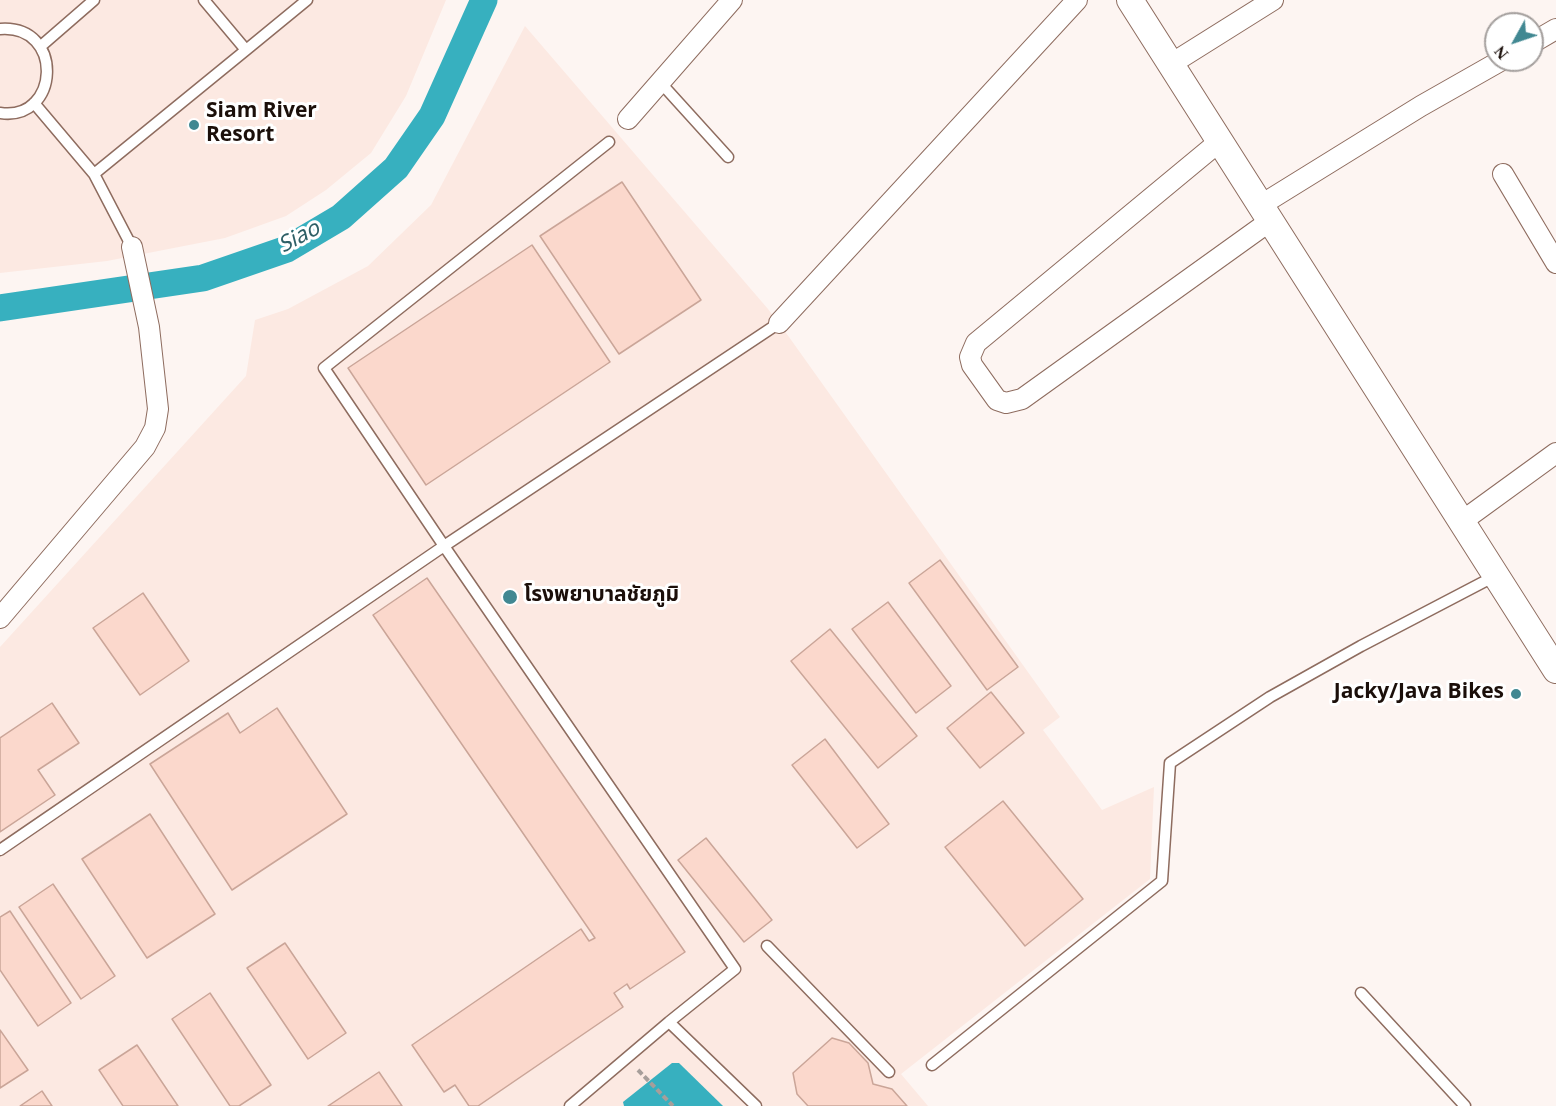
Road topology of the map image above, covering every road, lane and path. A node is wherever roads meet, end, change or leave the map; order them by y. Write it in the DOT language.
graph roads {
  1 [pos="94,0"];
  2 [pos="204,0"];
  3 [pos="307,0"];
  4 [pos="732,0"];
  5 [pos="1077,0"];
  6 [pos="1131,0"];
  7 [pos="1273,0"];
  8 [pos="0,29"];
  9 [pos="41,46"];
  10 [pos="246,50"];
  11 [pos="1171,64"];
  12 [pos="1484,70"];
  13 [pos="660,82"];
  14 [pos="34,103"];
  15 [pos="0,113"];
  16 [pos="628,119"];
  17 [pos="1220,141"];
  18 [pos="609,142"];
  19 [pos="728,157"];
  20 [pos="94,174"];
  21 [pos="1503,174"];
  22 [pos="1266,213"];
  23 [pos="132,247"];
  24 [pos="1556,263"];
  25 [pos="779,323"];
  26 [pos="1556,453"];
  27 [pos="1461,522"];
  28 [pos="444,546"];
  29 [pos="1495,575"];
  30 [pos="0,618"];
  31 [pos="1556,670"];
  32 [pos="0,850"];
  33 [pos="767,946"];
  34 [pos="1361,993"];
  35 [pos="669,1022"];
  36 [pos="932,1065"];
  37 [pos="889,1072"];
  38 [pos="649,1082"];
  39 [pos="578,1103"];
  40 [pos="673,1106"];
  41 [pos="756,1106"];
  42 [pos="1465,1106"];
  1 -- 9 [label="lane"];
  2 -- 10 [label="lane"];
  3 -- 10 [label="lane"];
  4 -- 13 [label="street"];
  5 -- 25 [label="street"];
  6 -- 11 [label="street"];
  7 -- 11 [label="street"];
  8 -- 9 [label="lane"];
  9 -- 14 [label="lane"];
  10 -- 20 [label="lane"];
  11 -- 17 [label="street"];
  12 -- 22 [label="street"];
  13 -- 16 [label="street"];
  13 -- 19 [label="lane"];
  14 -- 15 [label="lane"];
  14 -- 20 [label="lane"];
  17 -- 22 [label="street"];
  17 -- 22 [label="street"];
  18 -- 28 [label="lane"];
  20 -- 23 [label="lane"];
  21 -- 24 [label="street"];
  22 -- 27 [label="street"];
  23 -- 30 [label="street"];
  25 -- 28 [label="lane"];
  26 -- 27 [label="street"];
  27 -- 29 [label="street"];
  28 -- 32 [label="lane"];
  28 -- 35 [label="lane"];
  29 -- 31 [label="street"];
  29 -- 36 [label="lane"];
  33 -- 37 [label="lane"];
  34 -- 42 [label="lane"];
  35 -- 39 [label="lane"];
  35 -- 41 [label="lane"];
  38 -- 40 [label="path"];
}
